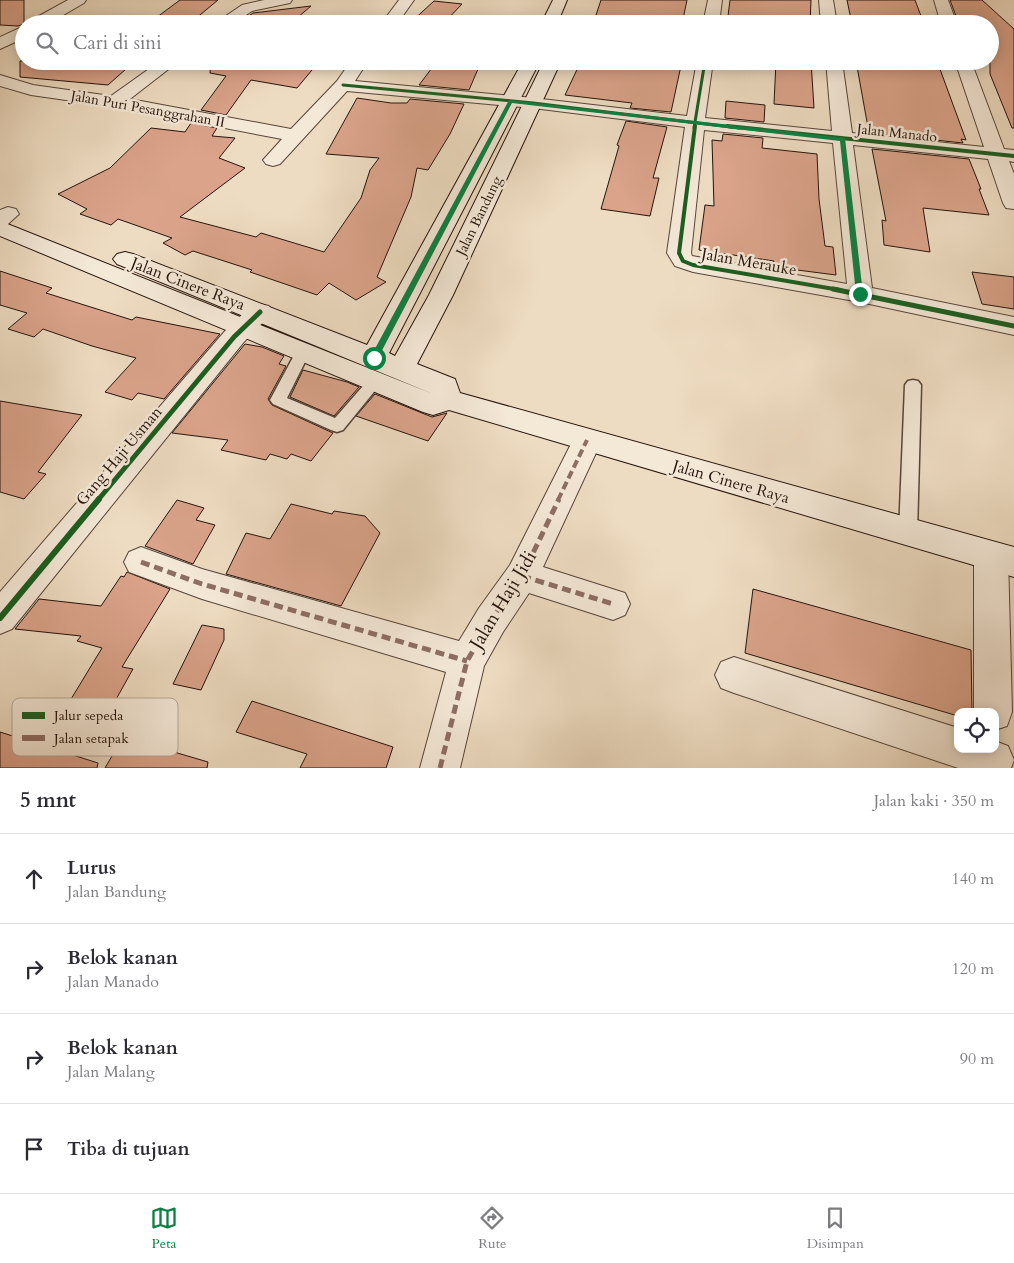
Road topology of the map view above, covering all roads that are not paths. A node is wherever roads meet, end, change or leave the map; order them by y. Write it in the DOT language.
graph roads {
  1 [pos="79,0"];
  2 [pos="285,0"];
  3 [pos="407,0"];
  4 [pos="560,0"];
  5 [pos="715,0"];
  6 [pos="826,0"];
  7 [pos="941,0"];
  8 [pos="52,15"];
  9 [pos="236,15"];
  10 [pos="396,15"];
  11 [pos="553,15"];
  12 [pos="712,15"];
  13 [pos="828,15"];
  14 [pos="946,15"];
  15 [pos="15,36"];
  16 [pos="0,44"];
  17 [pos="159,70"];
  18 [pos="354,70"];
  19 [pos="530,70"];
  20 [pos="546,70"];
  21 [pos="704,70"];
  22 [pos="835,70"];
  23 [pos="967,70"];
  24 [pos="0,80"];
  25 [pos="343,85"];
  26 [pos="115,102"];
  27 [pos="522,102"];
  28 [pos="695,123"];
  29 [pos="297,136"];
  30 [pos="843,139"];
  31 [pos="1006,156"];
  32 [pos="273,160"];
  33 [pos="1014,203"];
  34 [pos="2,218"];
  35 [pos="860,294"];
  36 [pos="252,320"];
  37 [pos="1014,326"];
  38 [pos="303,352"];
  39 [pos="401,368"];
  40 [pos="374,370"];
  41 [pos="913,385"];
  42 [pos="448,400"];
  43 [pos="586,440"];
  44 [pos="908,533"];
  45 [pos="1003,559"];
  46 [pos="141,562"];
  47 [pos="522,576"];
  48 [pos="613,604"];
  49 [pos="0,618"];
  50 [pos="467,661"];
  51 [pos="734,675"];
  52 [pos="993,708"];
  53 [pos="980,755"];
  54 [pos="440,768"];
  1 -- 8 [label="street"];
  2 -- 9 [label="street"];
  3 -- 10 [label="street"];
  4 -- 11 [label="street"];
  5 -- 12 [label="street"];
  6 -- 13 [label="street"];
  7 -- 14 [label="street"];
  15 -- 16 [label="street"];
  17 -- 26 [label="street"];
  18 -- 25 [label="street"];
  19 -- 27 [label="street, Jalan Bandung"];
  20 -- 27 [label="street, Jalan Bandung"];
  21 -- 28 [label="street"];
  22 -- 30 [label="street"];
  23 -- 31 [label="street"];
  24 -- 26 [label="street, Jalan Puri Pesanggrahan II"];
  25 -- 27 [label="street, Jalan Manado"];
  25 -- 29 [label="street"];
  26 -- 29 [label="street, Jalan Puri Pesanggrahan II"];
  27 -- 28 [label="street, Jalan Manado"];
  27 -- 39 [label="street, Jalan Bandung"];
  27 -- 40 [label="street, Jalan Bandung"];
  28 -- 30 [label="street, Jalan Manado"];
  28 -- 35 [label="street, Jalan Merauke"];
  29 -- 32 [label="street"];
  30 -- 31 [label="street, Jalan Manado"];
  30 -- 35 [label="street"];
  31 -- 33 [label="street"];
  34 -- 36 [label="street, Jalan Cinere Raya"];
  35 -- 37 [label="street"];
  36 -- 38 [label="street, Jalan Cinere Raya"];
  36 -- 40 [label="street, Jalan Cinere Raya"];
  36 -- 49 [label="street, Gang Haji Usman"];
  38 -- 40 [label="street, Jalan Cinere Raya"];
  38 -- 40 [label="lane"];
  39 -- 40 [label="street, Jalan Cinere Raya"];
  39 -- 42 [label="street, Jalan Cinere Raya"];
  40 -- 42 [label="street, Jalan Cinere Raya"];
  41 -- 44 [label="lane"];
  42 -- 43 [label="street, Jalan Cinere Raya"];
  43 -- 44 [label="street, Jalan Cinere Raya"];
  43 -- 47 [label="street, Jalan Haji Jidi"];
  44 -- 45 [label="street, Jalan Cinere Raya"];
  45 -- 52 [label="street"];
  46 -- 50 [label="street"];
  47 -- 48 [label="street"];
  47 -- 50 [label="street, Jalan Haji Jidi"];
  50 -- 54 [label="street, Jalan Haji Jidi"];
  51 -- 53 [label="street"];
}
